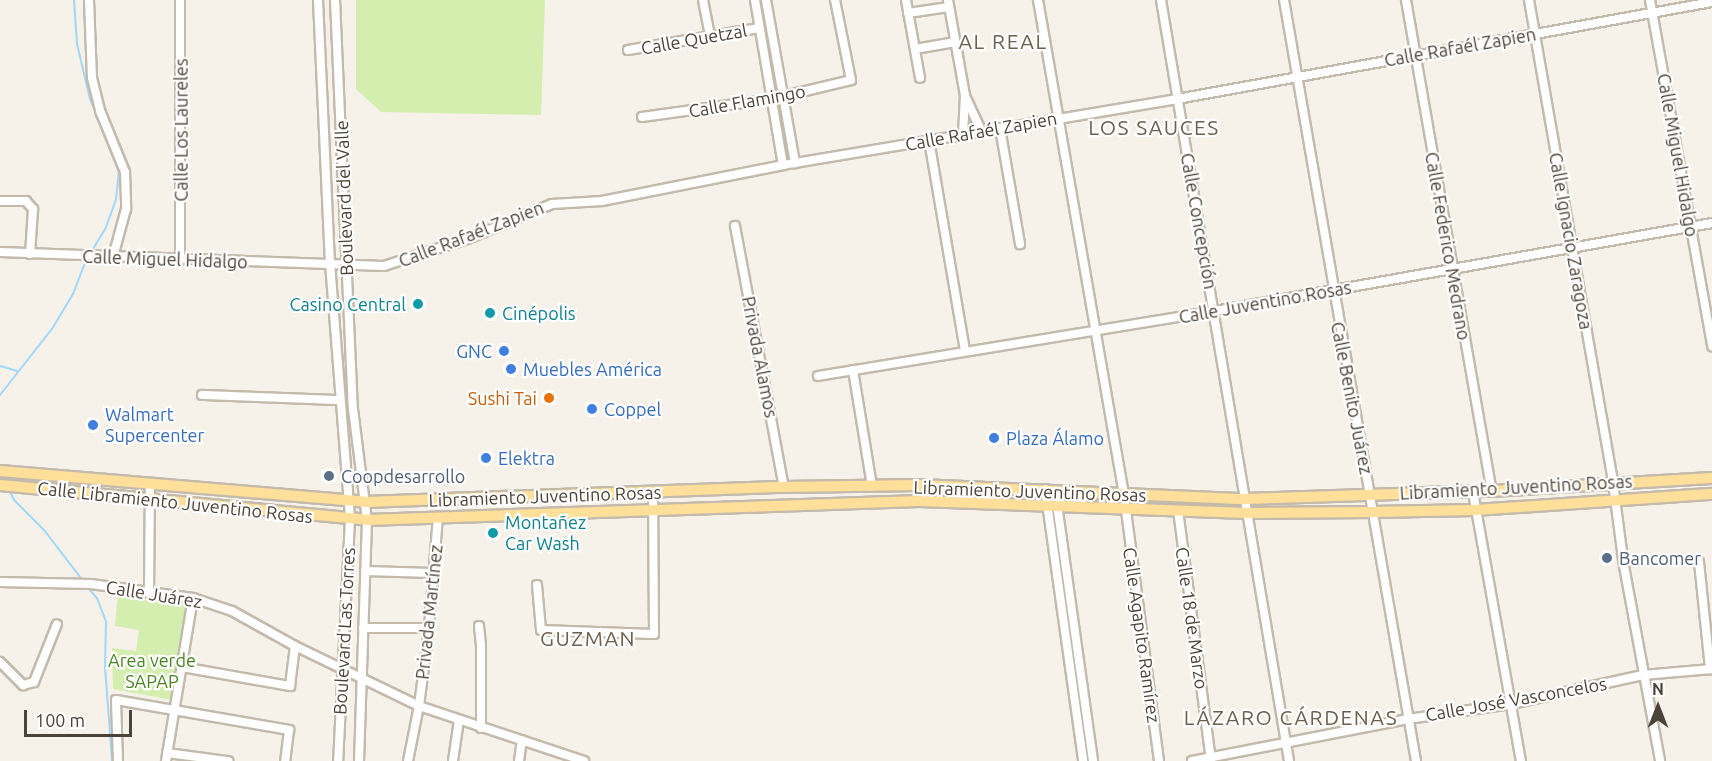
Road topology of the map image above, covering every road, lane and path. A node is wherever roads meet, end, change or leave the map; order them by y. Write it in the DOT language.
graph roads {
  1 [pos="89,0"];
  2 [pos="180,0"];
  3 [pos="318,0"];
  4 [pos="335,0"];
  5 [pos="703,0"];
  6 [pos="755,0"];
  7 [pos="766,0"];
  8 [pos="835,0"];
  9 [pos="906,0"];
  10 [pos="1038,0"];
  11 [pos="1161,0"];
  12 [pos="1284,0"];
  13 [pos="1406,0"];
  14 [pos="1529,0"];
  15 [pos="1650,0"];
  16 [pos="1712,2"];
  17 [pos="948,4"];
  18 [pos="1653,12"];
  19 [pos="908,13"];
  20 [pos="759,28"];
  21 [pos="1535,33"];
  22 [pos="710,35"];
  23 [pos="955,42"];
  24 [pos="915,49"];
  25 [pos="628,50"];
  26 [pos="1416,55"];
  27 [pos="1297,77"];
  28 [pos="920,78"];
  29 [pos="965,95"];
  30 [pos="783,97"];
  31 [pos="772,99"];
  32 [pos="1177,99"];
  33 [pos="642,117"];
  34 [pos="1058,118"];
  35 [pos="1000,128"];
  36 [pos="981,132"];
  37 [pos="963,135"];
  38 [pos="929,140"];
  39 [pos="342,157"];
  40 [pos="325,158"];
  41 [pos="795,163"];
  42 [pos="783,165"];
  43 [pos="0,201"];
  44 [pos="1712,223"];
  45 [pos="735,226"];
  46 [pos="1690,227"];
  47 [pos="1020,244"];
  48 [pos="1572,248"];
  49 [pos="0,252"];
  50 [pos="30,254"];
  51 [pos="113,257"];
  52 [pos="180,260"];
  53 [pos="330,263"];
  54 [pos="345,263"];
  55 [pos="1452,270"];
  56 [pos="1332,290"];
  57 [pos="1215,311"];
  58 [pos="1095,329"];
  59 [pos="337,342"];
  60 [pos="1712,346"];
  61 [pos="965,351"];
  62 [pos="351,354"];
  63 [pos="853,370"];
  64 [pos="818,376"];
  65 [pos="202,394"];
  66 [pos="339,400"];
  67 [pos="0,471"];
  68 [pos="1712,478"];
  69 [pos="150,483"];
  70 [pos="1612,483"];
  71 [pos="0,485"];
  72 [pos="919,485"];
  73 [pos="872,486"];
  74 [pos="784,487"];
  75 [pos="1050,489"];
  76 [pos="653,491"];
  77 [pos="1492,491"];
  78 [pos="1473,492"];
  79 [pos="1370,494"];
  80 [pos="1712,494"];
  81 [pos="1124,495"];
  82 [pos="1245,499"];
  83 [pos="1615,500"];
  84 [pos="151,501"];
  85 [pos="348,501"];
  86 [pos="919,501"];
  87 [pos="366,502"];
  88 [pos="1052,507"];
  89 [pos="652,509"];
  90 [pos="1125,509"];
  91 [pos="1178,510"];
  92 [pos="1475,510"];
  93 [pos="1372,512"];
  94 [pos="1246,513"];
  95 [pos="438,517"];
  96 [pos="350,519"];
  97 [pos="367,520"];
  98 [pos="1699,562"];
  99 [pos="365,571"];
  100 [pos="432,573"];
  101 [pos="0,582"];
  102 [pos="537,585"];
  103 [pos="149,593"];
  104 [pos="193,597"];
  105 [pos="57,624"];
  106 [pos="479,626"];
  107 [pos="363,628"];
  108 [pos="429,628"];
  109 [pos="295,646"];
  110 [pos="0,662"];
  111 [pos="182,667"];
  112 [pos="341,668"];
  113 [pos="1711,669"];
  114 [pos="1643,675"];
  115 [pos="362,677"];
  116 [pos="1511,704"];
  117 [pos="419,706"];
  118 [pos="174,711"];
  119 [pos="1408,719"];
  120 [pos="459,720"];
  121 [pos="481,728"];
  122 [pos="522,740"];
  123 [pos="1286,744"];
  124 [pos="166,757"];
  125 [pos="566,758"];
  126 [pos="1211,759"];
  127 [pos="118,761"];
  128 [pos="228,761"];
  129 [pos="285,761"];
  130 [pos="338,761"];
  131 [pos="359,761"];
  132 [pos="408,761"];
  133 [pos="453,761"];
  134 [pos="519,761"];
  135 [pos="584,761"];
  136 [pos="1083,761"];
  137 [pos="1093,761"];
  138 [pos="1159,761"];
  139 [pos="1192,761"];
  140 [pos="1289,761"];
  141 [pos="1416,761"];
  142 [pos="1521,761"];
  143 [pos="1660,761"];
  1 -- 51 [label="street"];
  2 -- 52 [label="street, Calle Los Laureles"];
  3 -- 40 [label="street, Boulevard del Valle"];
  4 -- 39 [label="street, Boulevard del Valle"];
  5 -- 22 [label="street"];
  6 -- 20 [label="street"];
  7 -- 30 [label="street"];
  8 -- 30 [label="street, Calle Flamingo"];
  9 -- 19 [label="street"];
  10 -- 34 [label="street, Calle Agapito Ramírez"];
  11 -- 32 [label="street, Calle Concepción"];
  12 -- 27 [label="street, Calle Benito Juárez"];
  13 -- 26 [label="street, Calle Federico Medrano"];
  14 -- 21 [label="street, Calle Ignacio Zaragoza"];
  15 -- 18 [label="street, Calle Miguel Hidalgo"];
  16 -- 18 [label="street, Calle Rafaél Zapien"];
  17 -- 19 [label="street"];
  17 -- 23 [label="street"];
  18 -- 21 [label="street, Calle Rafaél Zapien"];
  18 -- 46 [label="street, Calle Miguel Hidalgo"];
  19 -- 24 [label="street"];
  20 -- 22 [label="street, Calle Quetzal"];
  20 -- 31 [label="street"];
  21 -- 26 [label="street, Calle Rafaél Zapien"];
  21 -- 48 [label="street, Calle Ignacio Zaragoza"];
  22 -- 25 [label="street, Calle Quetzal"];
  23 -- 24 [label="street"];
  23 -- 29 [label="street"];
  24 -- 28 [label="street"];
  26 -- 27 [label="street, Calle Rafaél Zapien"];
  26 -- 55 [label="street, Calle Federico Medrano"];
  27 -- 32 [label="street, Calle Rafaél Zapien"];
  27 -- 56 [label="street, Calle Benito Juárez"];
  29 -- 36 [label="street"];
  29 -- 37 [label="street"];
  30 -- 31 [label="street, Calle Flamingo"];
  30 -- 41 [label="street"];
  31 -- 33 [label="street, Calle Flamingo"];
  31 -- 42 [label="street"];
  32 -- 34 [label="street, Calle Rafaél Zapien"];
  32 -- 57 [label="street, Calle Concepción"];
  34 -- 35 [label="street, Calle Rafaél Zapien"];
  34 -- 58 [label="street, Calle Agapito Ramírez"];
  35 -- 36 [label="street, Calle Rafaél Zapien"];
  35 -- 47 [label="street"];
  36 -- 37 [label="street, Calle Rafaél Zapien"];
  37 -- 38 [label="street, Calle Rafaél Zapien"];
  38 -- 41 [label="street, Calle Rafaél Zapien"];
  38 -- 61 [label="street"];
  39 -- 40 [label="street"];
  39 -- 54 [label="street, Boulevard del Valle"];
  40 -- 53 [label="street, Boulevard del Valle"];
  41 -- 42 [label="street, Calle Rafaél Zapien"];
  42 -- 54 [label="street, Calle Rafaél Zapien"];
  43 -- 50 [label="street"];
  44 -- 46 [label="street, Calle Juventino Rosas"];
  45 -- 74 [label="street, Privada Alamos"];
  46 -- 48 [label="street, Calle Juventino Rosas"];
  46 -- 60 [label="street, Calle Miguel Hidalgo"];
  48 -- 55 [label="street, Calle Juventino Rosas"];
  48 -- 70 [label="street, Calle Ignacio Zaragoza"];
  49 -- 50 [label="street, Calle Miguel Hidalgo"];
  50 -- 51 [label="street, Calle Miguel Hidalgo"];
  51 -- 52 [label="street, Calle Miguel Hidalgo"];
  52 -- 53 [label="street, Calle Miguel Hidalgo"];
  53 -- 54 [label="street, Calle Rafaél Zapien"];
  53 -- 59 [label="street, Boulevard del Valle"];
  54 -- 62 [label="street, Boulevard del Valle"];
  55 -- 56 [label="street, Calle Juventino Rosas"];
  55 -- 77 [label="street, Calle Federico Medrano"];
  56 -- 57 [label="street, Calle Juventino Rosas"];
  56 -- 79 [label="street, Calle Benito Juárez"];
  57 -- 58 [label="street, Calle Juventino Rosas"];
  57 -- 82 [label="street, Calle Concepción"];
  58 -- 61 [label="street, Calle Juventino Rosas"];
  58 -- 81 [label="street, Calle Agapito Ramírez"];
  59 -- 62 [label="street"];
  59 -- 66 [label="street, Boulevard del Valle"];
  61 -- 63 [label="street, Calle Juventino Rosas"];
  62 -- 87 [label="street, Boulevard del Valle"];
  63 -- 64 [label="street, Calle Juventino Rosas"];
  63 -- 73 [label="street"];
  65 -- 66 [label="street"];
  66 -- 85 [label="street, Boulevard del Valle"];
  67 -- 69 [label="main road, Calle Libramiento Juventino Rosas"];
  68 -- 70 [label="main road, Libramiento Juventino Rosas"];
  69 -- 84 [label="street"];
  69 -- 85 [label="main road, Calle Libramiento Juventino Rosas"];
  70 -- 77 [label="main road, Libramiento Juventino Rosas"];
  70 -- 83 [label="street, Calle Ignacio Zaragoza"];
  71 -- 84 [label="main road, Calle Libramiento Juventino Rosas"];
  72 -- 73 [label="main road, Libramiento Juventino Rosas"];
  72 -- 75 [label="main road, Libramiento Juventino Rosas"];
  72 -- 86 [label="main road"];
  73 -- 74 [label="main road, Libramiento Juventino Rosas"];
  74 -- 76 [label="main road, Libramiento Juventino Rosas"];
  75 -- 81 [label="main road, Libramiento Juventino Rosas"];
  75 -- 88 [label="street"];
  76 -- 87 [label="main road, Libramiento Juventino Rosas"];
  76 -- 89 [label="street"];
  77 -- 78 [label="main road, Libramiento Juventino Rosas"];
  78 -- 79 [label="main road, Libramiento Juventino Rosas"];
  78 -- 92 [label="street"];
  79 -- 82 [label="main road, Libramiento Juventino Rosas"];
  79 -- 93 [label="street, Calle Benito Juárez"];
  80 -- 83 [label="main road, Libramiento Juventino Rosas"];
  81 -- 82 [label="main road, Libramiento Juventino Rosas"];
  81 -- 90 [label="street, Calle Agapito Ramírez"];
  82 -- 94 [label="street, Calle Concepción"];
  83 -- 92 [label="main road, Libramiento Juventino Rosas"];
  83 -- 114 [label="street"];
  84 -- 96 [label="main road, Calle Libramiento Juventino Rosas"];
  84 -- 103 [label="street"];
  85 -- 87 [label="main road, Libramiento Juventino Rosas"];
  85 -- 96 [label="street, Boulevard Las Torres"];
  86 -- 88 [label="main road, Libramiento Juventino Rosas"];
  86 -- 89 [label="main road, Libramiento Juventino Rosas"];
  87 -- 97 [label="street, Boulevard Las Torres"];
  88 -- 90 [label="main road, Libramiento Juventino Rosas"];
  88 -- 136 [label="street"];
  88 -- 137 [label="street"];
  89 -- 95 [label="main road, Libramiento Juventino Rosas"];
  89 -- 102 [label="street"];
  90 -- 91 [label="main road, Libramiento Juventino Rosas"];
  90 -- 138 [label="street, Calle Agapito Ramírez"];
  91 -- 94 [label="main road, Libramiento Juventino Rosas"];
  91 -- 126 [label="street, Calle 18 de Marzo"];
  92 -- 93 [label="main road, Libramiento Juventino Rosas"];
  92 -- 116 [label="street"];
  93 -- 94 [label="main road, Libramiento Juventino Rosas"];
  93 -- 119 [label="street, Calle Benito Juárez"];
  94 -- 123 [label="street, Calle Concepción"];
  95 -- 97 [label="main road, Libramiento Juventino Rosas"];
  95 -- 100 [label="street, Privada Martínez"];
  96 -- 97 [label="main road, Libramiento Juventino Rosas"];
  96 -- 112 [label="street, Boulevard Las Torres"];
  97 -- 99 [label="street, Boulevard Las Torres"];
  98 -- 113 [label="street"];
  99 -- 100 [label="street"];
  99 -- 107 [label="street, Boulevard Las Torres"];
  100 -- 108 [label="street, Privada Martínez"];
  101 -- 103 [label="street, Calle Juárez"];
  103 -- 104 [label="street, Calle Juárez"];
  104 -- 109 [label="street, Calle Juárez"];
  104 -- 111 [label="street"];
  105 -- 110 [label="street"];
  106 -- 121 [label="street"];
  107 -- 108 [label="street"];
  107 -- 115 [label="street, Boulevard Las Torres"];
  108 -- 117 [label="street, Privada Martínez"];
  109 -- 111 [label="street"];
  109 -- 112 [label="street, Calle Juárez"];
  111 -- 118 [label="street"];
  112 -- 115 [label="street, Calle Juárez"];
  112 -- 130 [label="street, Boulevard Las Torres"];
  113 -- 114 [label="street, Calle José Vasconcelos"];
  114 -- 116 [label="street, Calle José Vasconcelos"];
  114 -- 143 [label="street"];
  115 -- 117 [label="street, Calle Juárez"];
  115 -- 131 [label="street, Boulevard Las Torres"];
  116 -- 119 [label="street, Calle José Vasconcelos"];
  116 -- 142 [label="street"];
  117 -- 120 [label="street, Calle Juárez"];
  117 -- 132 [label="street, Privada Martínez"];
  118 -- 124 [label="street"];
  118 -- 127 [label="street"];
  118 -- 129 [label="street"];
  119 -- 123 [label="street, Calle José Vasconcelos"];
  119 -- 141 [label="street, Calle Benito Juárez"];
  120 -- 121 [label="street, Calle Juárez"];
  120 -- 133 [label="street"];
  121 -- 122 [label="street, Calle Juárez"];
  122 -- 125 [label="street, Calle Juárez"];
  122 -- 134 [label="street"];
  123 -- 126 [label="street, Calle José Vasconcelos"];
  123 -- 140 [label="street, Calle Concepción"];
  124 -- 128 [label="street"];
  125 -- 135 [label="street, Calle Juárez"];
  126 -- 139 [label="street, Calle José Vasconcelos"];
}
